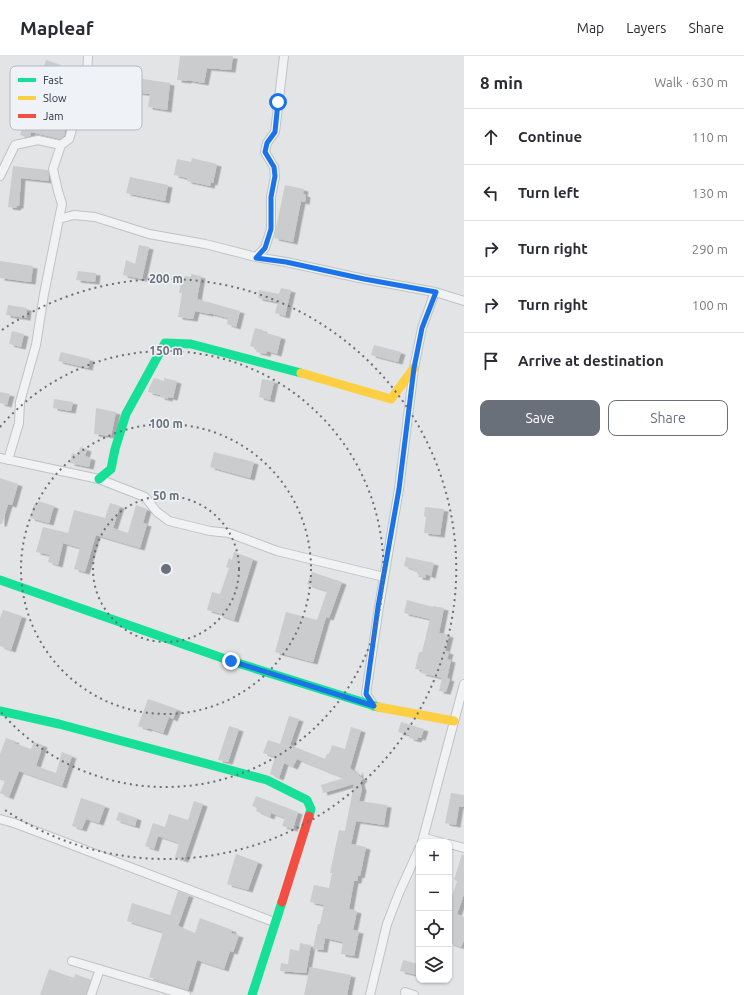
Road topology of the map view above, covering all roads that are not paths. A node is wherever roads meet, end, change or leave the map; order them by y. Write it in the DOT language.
graph roads {
  1 [pos="88,56"];
  2 [pos="284,56"];
  3 [pos="88,66"];
  4 [pos="72,130"];
  5 [pos="60,145"];
  6 [pos="0,176"];
  7 [pos="59,219"];
  8 [pos="256,258"];
  9 [pos="436,292"];
  10 [pos="464,301"];
  11 [pos="414,368"];
  12 [pos="4,459"];
  13 [pos="100,479"];
  14 [pos="384,577"];
  15 [pos="0,580"];
  16 [pos="464,684"];
  17 [pos="374,706"];
  18 [pos="0,711"];
  19 [pos="454,721"];
  20 [pos="0,819"];
  21 [pos="423,839"];
  22 [pos="452,845"];
  23 [pos="464,848"];
  24 [pos="416,856"];
  25 [pos="274,922"];
  26 [pos="72,961"];
  27 [pos="100,970"];
  28 [pos="406,992"];
  29 [pos="91,995"];
  30 [pos="186,995"];
  31 [pos="252,995"];
  32 [pos="370,995"];
  33 [pos="414,995"];
  1 -- 3 [label="street"];
  2 -- 8 [label="street"];
  4 -- 5 [label="street"];
  5 -- 6 [label="street"];
  5 -- 7 [label="street"];
  7 -- 8 [label="street"];
  7 -- 12 [label="street"];
  8 -- 9 [label="street"];
  9 -- 10 [label="street"];
  9 -- 11 [label="street"];
  11 -- 13 [label="street"];
  11 -- 14 [label="street"];
  12 -- 13 [label="street"];
  13 -- 14 [label="street"];
  14 -- 17 [label="street"];
  15 -- 17 [label="street"];
  16 -- 19 [label="street"];
  17 -- 19 [label="street"];
  18 -- 25 [label="street"];
  19 -- 21 [label="street"];
  20 -- 25 [label="street"];
  22 -- 23 [label="street"];
  24 -- 32 [label="street"];
  25 -- 31 [label="street"];
  26 -- 27 [label="street"];
  27 -- 29 [label="street"];
  27 -- 30 [label="street"];
  28 -- 33 [label="street"];
}
